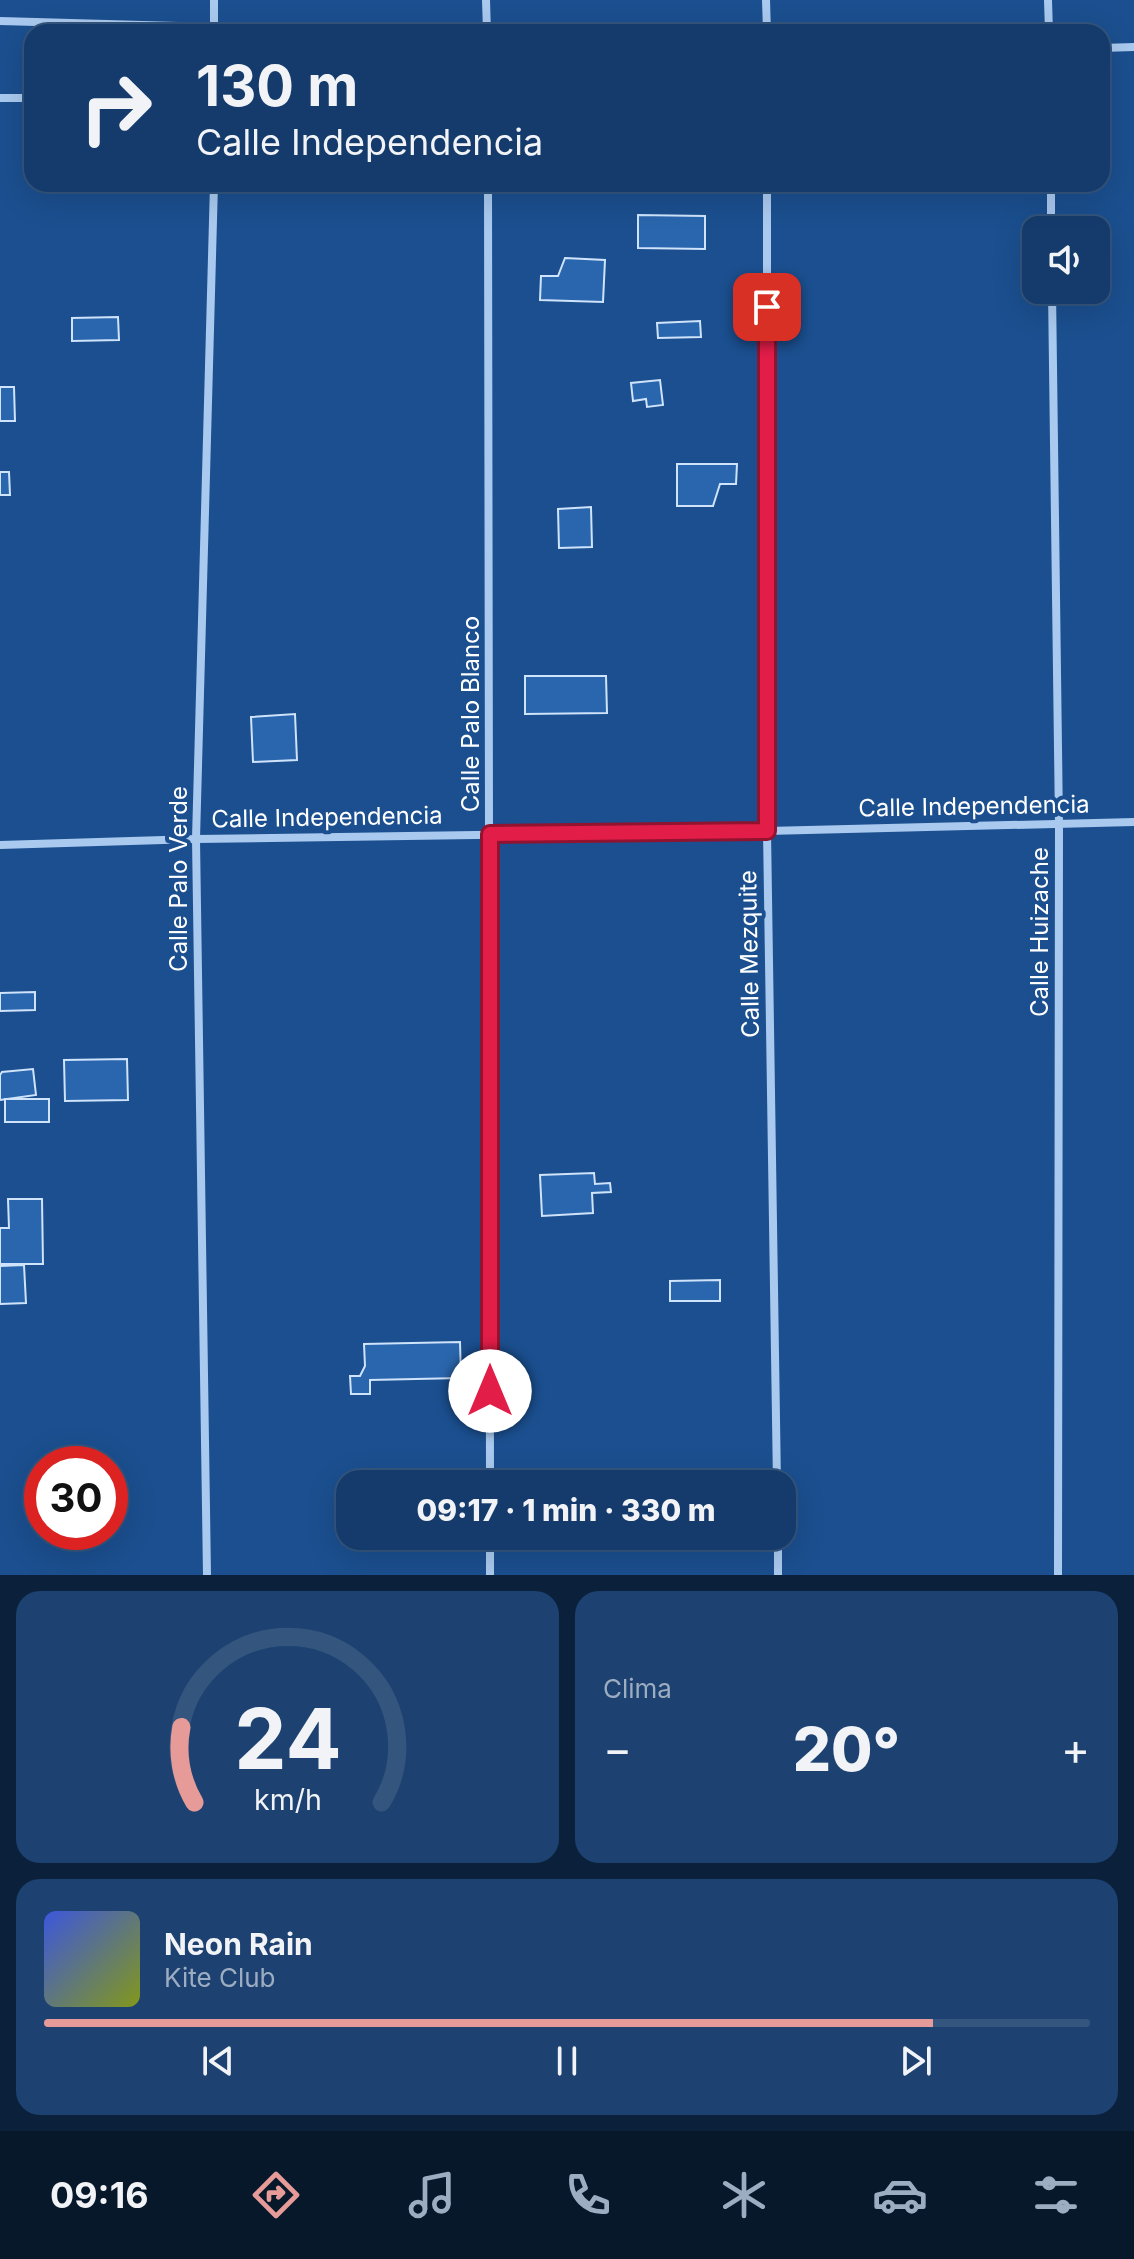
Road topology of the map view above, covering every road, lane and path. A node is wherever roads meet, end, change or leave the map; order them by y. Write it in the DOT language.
graph roads {
  1 [pos="214,0"];
  2 [pos="486,0"];
  3 [pos="766,0"];
  4 [pos="1048,0"];
  5 [pos="0,21"];
  6 [pos="80,24"];
  7 [pos="214,24"];
  8 [pos="487,24"];
  9 [pos="767,24"];
  10 [pos="1049,24"];
  11 [pos="1134,47"];
  12 [pos="1110,48"];
  13 [pos="0,98"];
  14 [pos="24,98"];
  15 [pos="214,192"];
  16 [pos="488,192"];
  17 [pos="767,192"];
  18 [pos="1051,192"];
  19 [pos="1051,216"];
  20 [pos="1052,304"];
  21 [pos="1134,822"];
  22 [pos="1059,824"];
  23 [pos="767,831"];
  24 [pos="490,834"];
  25 [pos="196,839"];
  26 [pos="0,845"];
  27 [pos="490,1470"];
  28 [pos="777,1470"];
  29 [pos="490,1550"];
  30 [pos="778,1550"];
  31 [pos="207,1575"];
  32 [pos="490,1575"];
  33 [pos="778,1575"];
  34 [pos="1058,1575"];
  1 -- 7 [label="street"];
  2 -- 8 [label="street"];
  3 -- 9 [label="street"];
  4 -- 10 [label="street"];
  5 -- 6 [label="street"];
  11 -- 12 [label="street"];
  13 -- 14 [label="street"];
  15 -- 25 [label="street, Calle Palo Verde"];
  16 -- 24 [label="street, Calle Palo Blanco"];
  17 -- 23 [label="street, Calle Mezquite"];
  18 -- 19 [label="street"];
  20 -- 22 [label="street, Calle Huizache"];
  21 -- 22 [label="street, Calle Independencia"];
  22 -- 23 [label="street, Calle Independencia"];
  22 -- 34 [label="street, Calle Huizache"];
  23 -- 24 [label="street, Calle Independencia"];
  23 -- 28 [label="street, Calle Mezquite"];
  24 -- 25 [label="street, Calle Independencia"];
  24 -- 27 [label="street, Calle Palo Blanco"];
  25 -- 26 [label="street, Calle Independencia"];
  25 -- 31 [label="street, Calle Palo Verde"];
  29 -- 32 [label="street"];
  30 -- 33 [label="street"];
}
